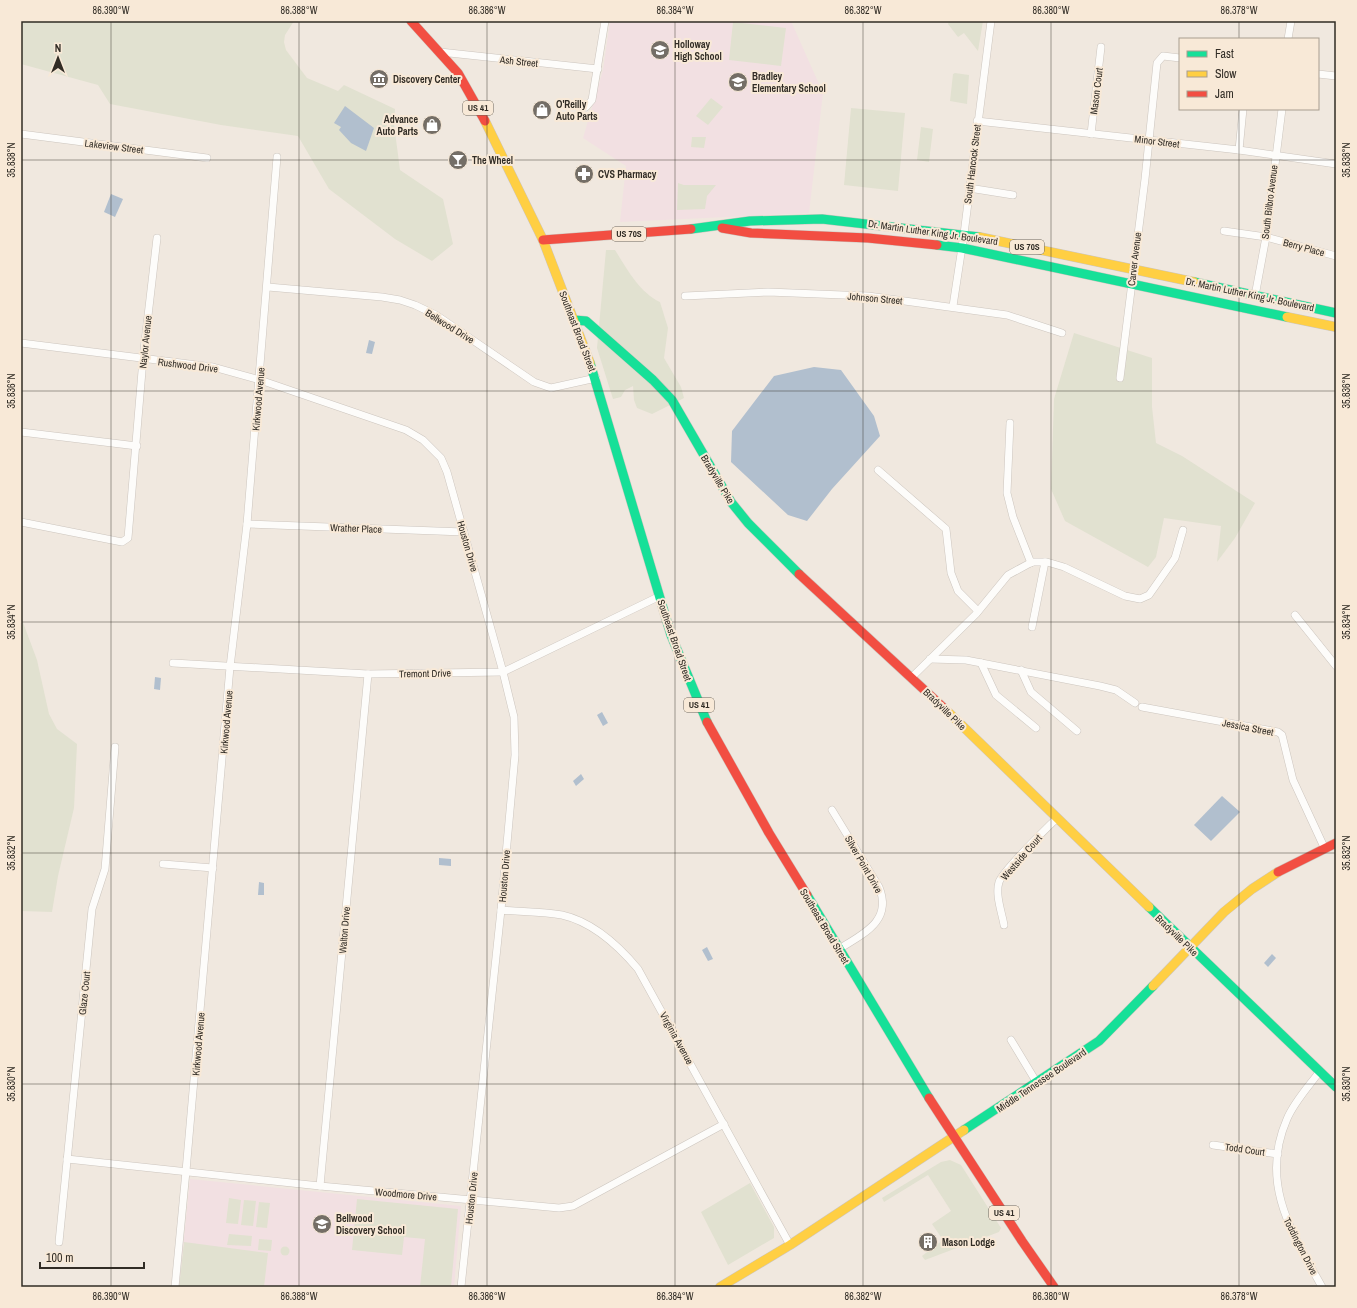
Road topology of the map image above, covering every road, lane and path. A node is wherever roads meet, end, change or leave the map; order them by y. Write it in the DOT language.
graph roads {
  1 [pos="411,21"];
  2 [pos="605,21"];
  3 [pos="991,21"];
  4 [pos="1291,21"];
  5 [pos="1288,38"];
  6 [pos="1101,47"];
  7 [pos="440,52"];
  8 [pos="1179,58"];
  9 [pos="598,69"];
  10 [pos="1319,74"];
  11 [pos="1336,76"];
  12 [pos="586,107"];
  13 [pos="1243,110"];
  14 [pos="1282,110"];
  15 [pos="977,121"];
  16 [pos="21,134"];
  17 [pos="1091,134"];
  18 [pos="1149,140"];
  19 [pos="1239,150"];
  20 [pos="1275,155"];
  21 [pos="278,156"];
  22 [pos="207,158"];
  23 [pos="1336,164"];
  24 [pos="969,188"];
  25 [pos="1013,195"];
  26 [pos="714,227"];
  27 [pos="1224,231"];
  28 [pos="964,234"];
  29 [pos="1266,237"];
  30 [pos="157,238"];
  31 [pos="542,240"];
  32 [pos="962,248"];
  33 [pos="1336,256"];
  34 [pos="1132,268"];
  35 [pos="1131,284"];
  36 [pos="268,287"];
  37 [pos="684,296"];
  38 [pos="1255,296"];
  39 [pos="953,306"];
  40 [pos="1336,313"];
  41 [pos="574,320"];
  42 [pos="1336,327"];
  43 [pos="1062,333"];
  44 [pos="21,343"];
  45 [pos="142,359"];
  46 [pos="596,378"];
  47 [pos="1120,378"];
  48 [pos="260,380"];
  49 [pos="1010,423"];
  50 [pos="21,432"];
  51 [pos="136,446"];
  52 [pos="878,470"];
  53 [pos="447,472"];
  54 [pos="21,522"];
  55 [pos="247,524"];
  56 [pos="1183,530"];
  57 [pos="464,532"];
  58 [pos="1045,562"];
  59 [pos="1031,563"];
  60 [pos="660,596"];
  61 [pos="978,611"];
  62 [pos="1295,615"];
  63 [pos="1032,627"];
  64 [pos="930,659"];
  65 [pos="981,663"];
  66 [pos="172,664"];
  67 [pos="1336,666"];
  68 [pos="230,667"];
  69 [pos="1021,670"];
  70 [pos="503,672"];
  71 [pos="368,674"];
  72 [pos="912,677"];
  73 [pos="1135,703"];
  74 [pos="1142,707"];
  75 [pos="1036,728"];
  76 [pos="1078,731"];
  77 [pos="115,747"];
  78 [pos="832,810"];
  79 [pos="1057,818"];
  80 [pos="1336,842"];
  81 [pos="1324,847"];
  82 [pos="163,864"];
  83 [pos="213,868"];
  84 [pos="500,910"];
  85 [pos="1004,925"];
  86 [pos="1190,948"];
  87 [pos="839,949"];
  88 [pos="1011,1040"];
  89 [pos="1320,1072"];
  90 [pos="1037,1083"];
  91 [pos="1336,1087"];
  92 [pos="724,1124"];
  93 [pos="955,1138"];
  94 [pos="1213,1145"];
  95 [pos="1278,1154"];
  96 [pos="67,1159"];
  97 [pos="186,1171"];
  98 [pos="320,1186"];
  99 [pos="471,1200"];
  100 [pos="59,1242"];
  101 [pos="790,1245"];
  102 [pos="174,1287"];
  103 [pos="461,1287"];
  104 [pos="720,1287"];
  105 [pos="1054,1287"];
  106 [pos="1322,1287"];
  1 -- 7 [label="main road, Southeast Broad Street / US 41"];
  2 -- 9 [label="street"];
  3 -- 15 [label="street, South Hancock Street"];
  4 -- 5 [label="street"];
  6 -- 17 [label="street, Mason Court"];
  7 -- 9 [label="street, Ash Street"];
  7 -- 31 [label="main road, Southeast Broad Street / US 41"];
  8 -- 18 [label="street, Carver Avenue"];
  9 -- 12 [label="street"];
  10 -- 11 [label="street"];
  13 -- 19 [label="street"];
  14 -- 20 [label="street, South Bilbro Avenue"];
  15 -- 17 [label="street, Minor Street"];
  15 -- 24 [label="street, South Hancock Street"];
  16 -- 22 [label="street, Lakeview Street"];
  17 -- 18 [label="street, Minor Street"];
  18 -- 19 [label="street, Minor Street"];
  18 -- 34 [label="street, Carver Avenue"];
  19 -- 20 [label="street, Minor Street"];
  20 -- 23 [label="street, Minor Street"];
  20 -- 29 [label="street, South Bilbro Avenue"];
  21 -- 36 [label="street, Kirkwood Avenue"];
  24 -- 25 [label="street"];
  24 -- 28 [label="street, South Hancock Street"];
  26 -- 28 [label="main road, Dr. Martin Luther King Jr. Boulevard / US 70S"];
  26 -- 31 [label="main road, Dr. Martin Luther King Jr. Boulevard / US 70S"];
  26 -- 32 [label="main road, Dr. Martin Luther King Jr. Boulevard / US 70S"];
  27 -- 29 [label="street, Berry Place"];
  28 -- 32 [label="street, South Hancock Street"];
  28 -- 34 [label="main road, Dr. Martin Luther King Jr. Boulevard / US 70S"];
  29 -- 33 [label="street, Berry Place"];
  29 -- 38 [label="street, South Bilbro Avenue"];
  30 -- 45 [label="street, Naylor Avenue"];
  31 -- 41 [label="main road, Southeast Broad Street / US 41"];
  32 -- 35 [label="main road, Dr. Martin Luther King Jr. Boulevard / US 70S"];
  32 -- 39 [label="street, South Hancock Street"];
  34 -- 35 [label="street, Carver Avenue"];
  34 -- 38 [label="main road, Dr. Martin Luther King Jr. Boulevard / US 70S"];
  35 -- 42 [label="main road, Dr. Martin Luther King Jr. Boulevard / US 70S"];
  35 -- 47 [label="street, Carver Avenue"];
  36 -- 46 [label="street, Bellwood Drive"];
  36 -- 48 [label="street, Kirkwood Avenue"];
  37 -- 39 [label="street, Johnson Street"];
  38 -- 40 [label="main road, Dr. Martin Luther King Jr. Boulevard / US 70S"];
  39 -- 43 [label="street, Johnson Street"];
  41 -- 46 [label="main road, Southeast Broad Street / US 41"];
  41 -- 72 [label="main road, Bradyville Pike"];
  44 -- 45 [label="street, Rushwood Drive"];
  45 -- 48 [label="street, Rushwood Drive"];
  45 -- 51 [label="street, Naylor Avenue"];
  46 -- 60 [label="main road, Southeast Broad Street / US 41"];
  48 -- 53 [label="street, Rushwood Drive"];
  48 -- 55 [label="street, Kirkwood Avenue"];
  49 -- 59 [label="street"];
  50 -- 51 [label="street"];
  51 -- 54 [label="street, Naylor Avenue"];
  52 -- 61 [label="street"];
  53 -- 57 [label="street, Houston Drive"];
  55 -- 57 [label="street, Wrather Place"];
  55 -- 68 [label="street, Kirkwood Avenue"];
  56 -- 58 [label="street"];
  57 -- 70 [label="street, Houston Drive"];
  58 -- 59 [label="street"];
  58 -- 63 [label="street"];
  59 -- 61 [label="street"];
  60 -- 70 [label="street, Tremont Drive"];
  60 -- 87 [label="main road, Southeast Broad Street / US 41"];
  61 -- 64 [label="street"];
  62 -- 67 [label="street"];
  64 -- 65 [label="street"];
  64 -- 72 [label="street"];
  65 -- 69 [label="street"];
  65 -- 75 [label="street"];
  66 -- 68 [label="street, Tremont Drive"];
  68 -- 71 [label="street, Tremont Drive"];
  68 -- 83 [label="street, Kirkwood Avenue"];
  69 -- 73 [label="street"];
  69 -- 76 [label="street"];
  70 -- 71 [label="street, Tremont Drive"];
  70 -- 84 [label="street, Houston Drive"];
  71 -- 98 [label="street, Walton Drive"];
  72 -- 79 [label="main road, Bradyville Pike"];
  74 -- 81 [label="street, Jessica Street"];
  77 -- 96 [label="street, Glaze Court"];
  78 -- 87 [label="street, Silver Point Drive"];
  79 -- 85 [label="street, Westside Court"];
  79 -- 86 [label="main road, Bradyville Pike"];
  80 -- 81 [label="main road, Middle Tennessee Boulevard"];
  81 -- 86 [label="main road, Middle Tennessee Boulevard"];
  82 -- 83 [label="street"];
  83 -- 97 [label="street, Kirkwood Avenue"];
  84 -- 92 [label="street, Virginia Avenue"];
  84 -- 99 [label="street, Houston Drive"];
  86 -- 89 [label="main road, Bradyville Pike"];
  86 -- 90 [label="main road, Middle Tennessee Boulevard"];
  87 -- 93 [label="main road, Southeast Broad Street / US 41"];
  88 -- 90 [label="street"];
  89 -- 91 [label="main road, Bradyville Pike"];
  89 -- 95 [label="street, Toddington Drive"];
  90 -- 93 [label="main road, Middle Tennessee Boulevard"];
  92 -- 99 [label="street, Woodmore Drive"];
  92 -- 101 [label="street, Virginia Avenue"];
  93 -- 101 [label="main road, Middle Tennessee Boulevard"];
  93 -- 105 [label="main road, Southeast Broad Street / US 41"];
  94 -- 95 [label="street, Todd Court"];
  95 -- 106 [label="street, Toddington Drive"];
  96 -- 97 [label="street, Woodmore Drive"];
  96 -- 100 [label="street, Glaze Court"];
  97 -- 98 [label="street, Woodmore Drive"];
  97 -- 102 [label="street, Kirkwood Avenue"];
  98 -- 99 [label="street, Woodmore Drive"];
  99 -- 103 [label="street, Houston Drive"];
  101 -- 104 [label="main road, Middle Tennessee Boulevard"];
}
